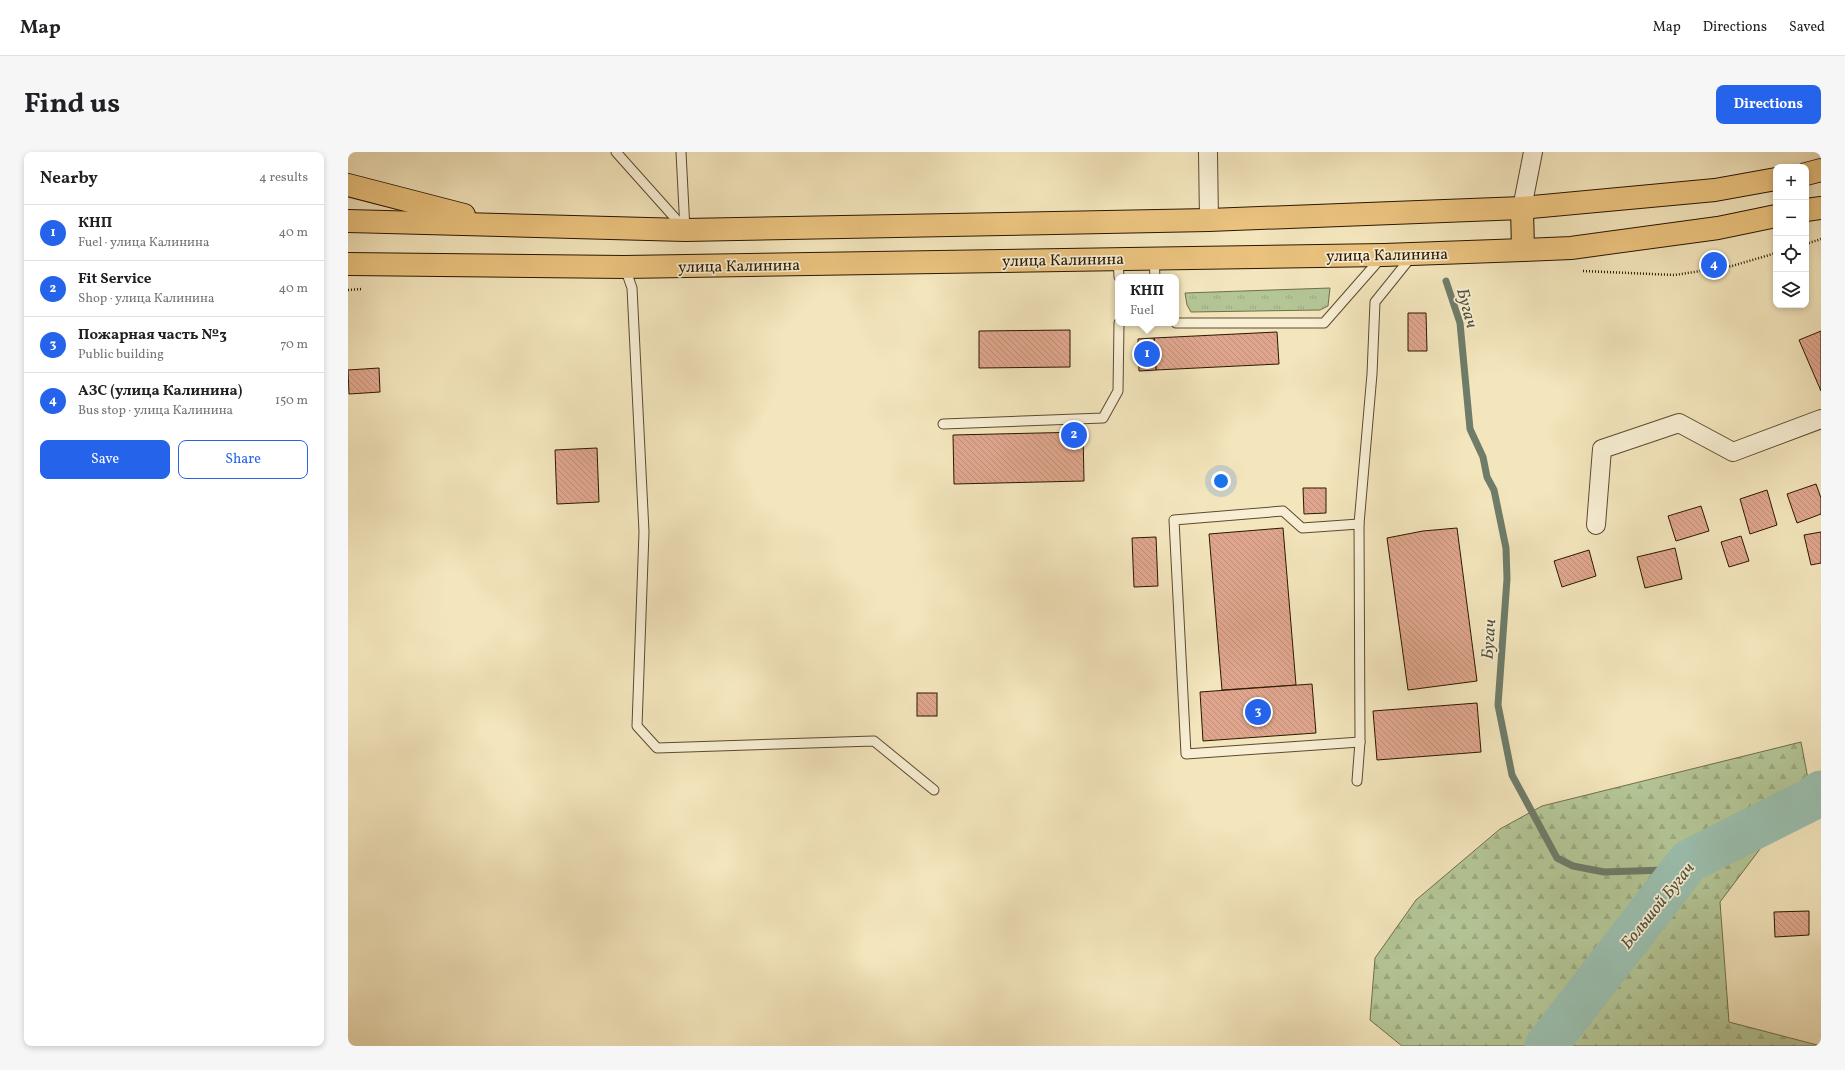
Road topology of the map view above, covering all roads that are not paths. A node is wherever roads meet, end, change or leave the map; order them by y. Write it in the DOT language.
graph roads {
  1 [pos="616,152"];
  2 [pos="681,152"];
  3 [pos="1208,152"];
  4 [pos="1533,152"];
  5 [pos="1821,170"];
  6 [pos="1809,173"];
  7 [pos="1773,180"];
  8 [pos="348,185"];
  9 [pos="1522,208"];
  10 [pos="1821,208"];
  11 [pos="1809,210"];
  12 [pos="1773,217"];
  13 [pos="1209,220"];
  14 [pos="348,221"];
  15 [pos="500,225"];
  16 [pos="685,230"];
  17 [pos="1523,250"];
  18 [pos="1414,253"];
  19 [pos="1384,255"];
  20 [pos="348,264"];
  21 [pos="624,267"];
  22 [pos="1154,267"];
  23 [pos="1119,268"];
  24 [pos="1179,322"];
  25 [pos="1119,326"];
  26 [pos="1821,419"];
  27 [pos="943,424"];
  28 [pos="1359,524"];
  29 [pos="1596,525"];
  30 [pos="1360,742"];
  31 [pos="1358,781"];
  32 [pos="934,790"];
  1 -- 16 [label="lane"];
  2 -- 16 [label="lane"];
  3 -- 13 [label="street"];
  4 -- 9 [label="street"];
  5 -- 6 [label="main road"];
  7 -- 9 [label="main road"];
  8 -- 15 [label="main road"];
  9 -- 13 [label="main road"];
  9 -- 17 [label="main road"];
  10 -- 11 [label="main road"];
  12 -- 17 [label="main road, улица Калинина"];
  13 -- 16 [label="main road"];
  14 -- 15 [label="main road"];
  15 -- 16 [label="main road"];
  17 -- 18 [label="main road, улица Калинина"];
  18 -- 19 [label="main road, улица Калинина"];
  18 -- 28 [label="lane"];
  19 -- 22 [label="main road, улица Калинина"];
  19 -- 24 [label="lane"];
  20 -- 21 [label="main road, улица Калинина"];
  21 -- 23 [label="main road, улица Калинина"];
  21 -- 32 [label="lane"];
  22 -- 23 [label="main road, улица Калинина"];
  25 -- 27 [label="lane"];
  26 -- 29 [label="street"];
  28 -- 30 [label="lane"];
  28 -- 30 [label="lane"];
  30 -- 31 [label="lane"];
}
